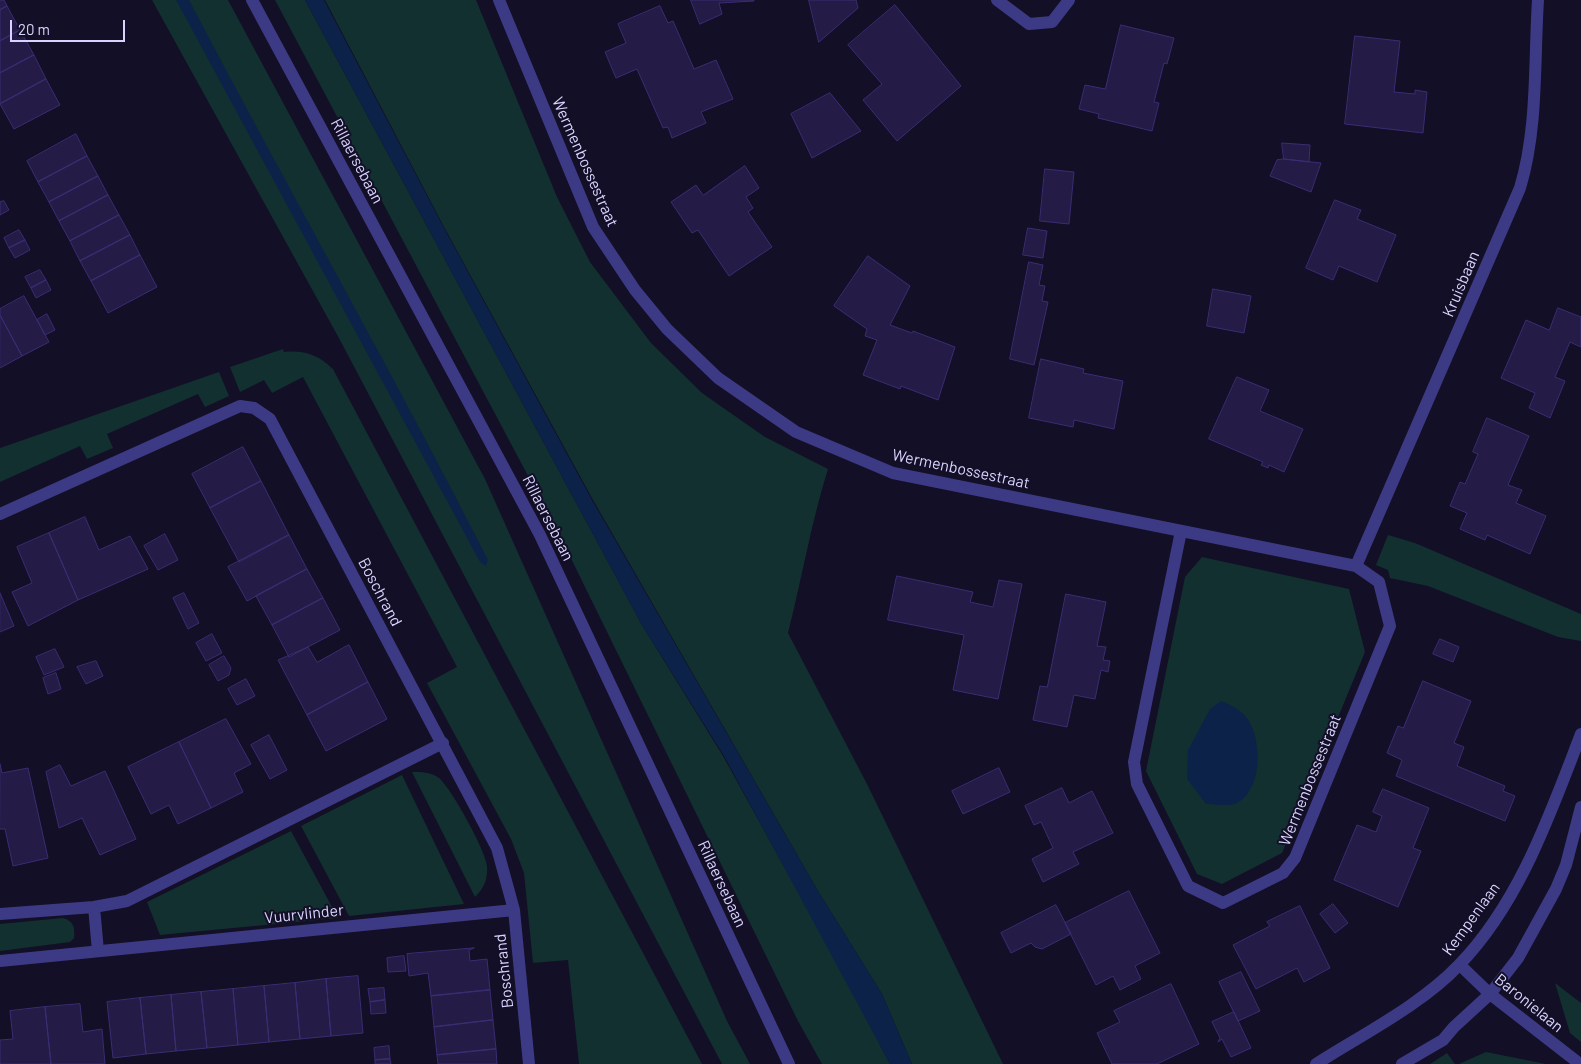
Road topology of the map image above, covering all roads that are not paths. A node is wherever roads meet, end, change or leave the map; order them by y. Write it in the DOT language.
graph roads {
  1 [pos="252,0"];
  2 [pos="499,0"];
  3 [pos="997,0"];
  4 [pos="1069,0"];
  5 [pos="1538,0"];
  6 [pos="0,514"];
  7 [pos="1181,532"];
  8 [pos="1356,566"];
  9 [pos="1581,734"];
  10 [pos="443,744"];
  11 [pos="1581,807"];
  12 [pos="94,907"];
  13 [pos="514,910"];
  14 [pos="0,914"];
  15 [pos="98,951"];
  16 [pos="0,960"];
  17 [pos="1460,964"];
  18 [pos="1490,994"];
  19 [pos="529,1064"];
  20 [pos="789,1064"];
  21 [pos="1316,1064"];
  22 [pos="1402,1064"];
  23 [pos="1580,1064"];
  1 -- 20 [label="street, Rillaersebaan"];
  2 -- 7 [label="street, Wermenbossestraat"];
  3 -- 4 [label="street"];
  5 -- 8 [label="street, Kruisbaan"];
  6 -- 10 [label="street, Boschrand"];
  7 -- 8 [label="street, Wermenbossestraat"];
  7 -- 8 [label="street, Wermenbossestraat"];
  9 -- 17 [label="street, Kempenlaan"];
  10 -- 12 [label="street"];
  10 -- 13 [label="street, Boschrand"];
  11 -- 18 [label="street"];
  12 -- 14 [label="street"];
  12 -- 15 [label="street"];
  13 -- 15 [label="street, Vuurvlinder"];
  13 -- 19 [label="street, Boschrand"];
  15 -- 16 [label="street, Vuurvlinder"];
  17 -- 18 [label="street, Baronielaan"];
  17 -- 21 [label="street, Kempenlaan"];
  18 -- 22 [label="street"];
  18 -- 23 [label="street, Baronielaan"];
}
